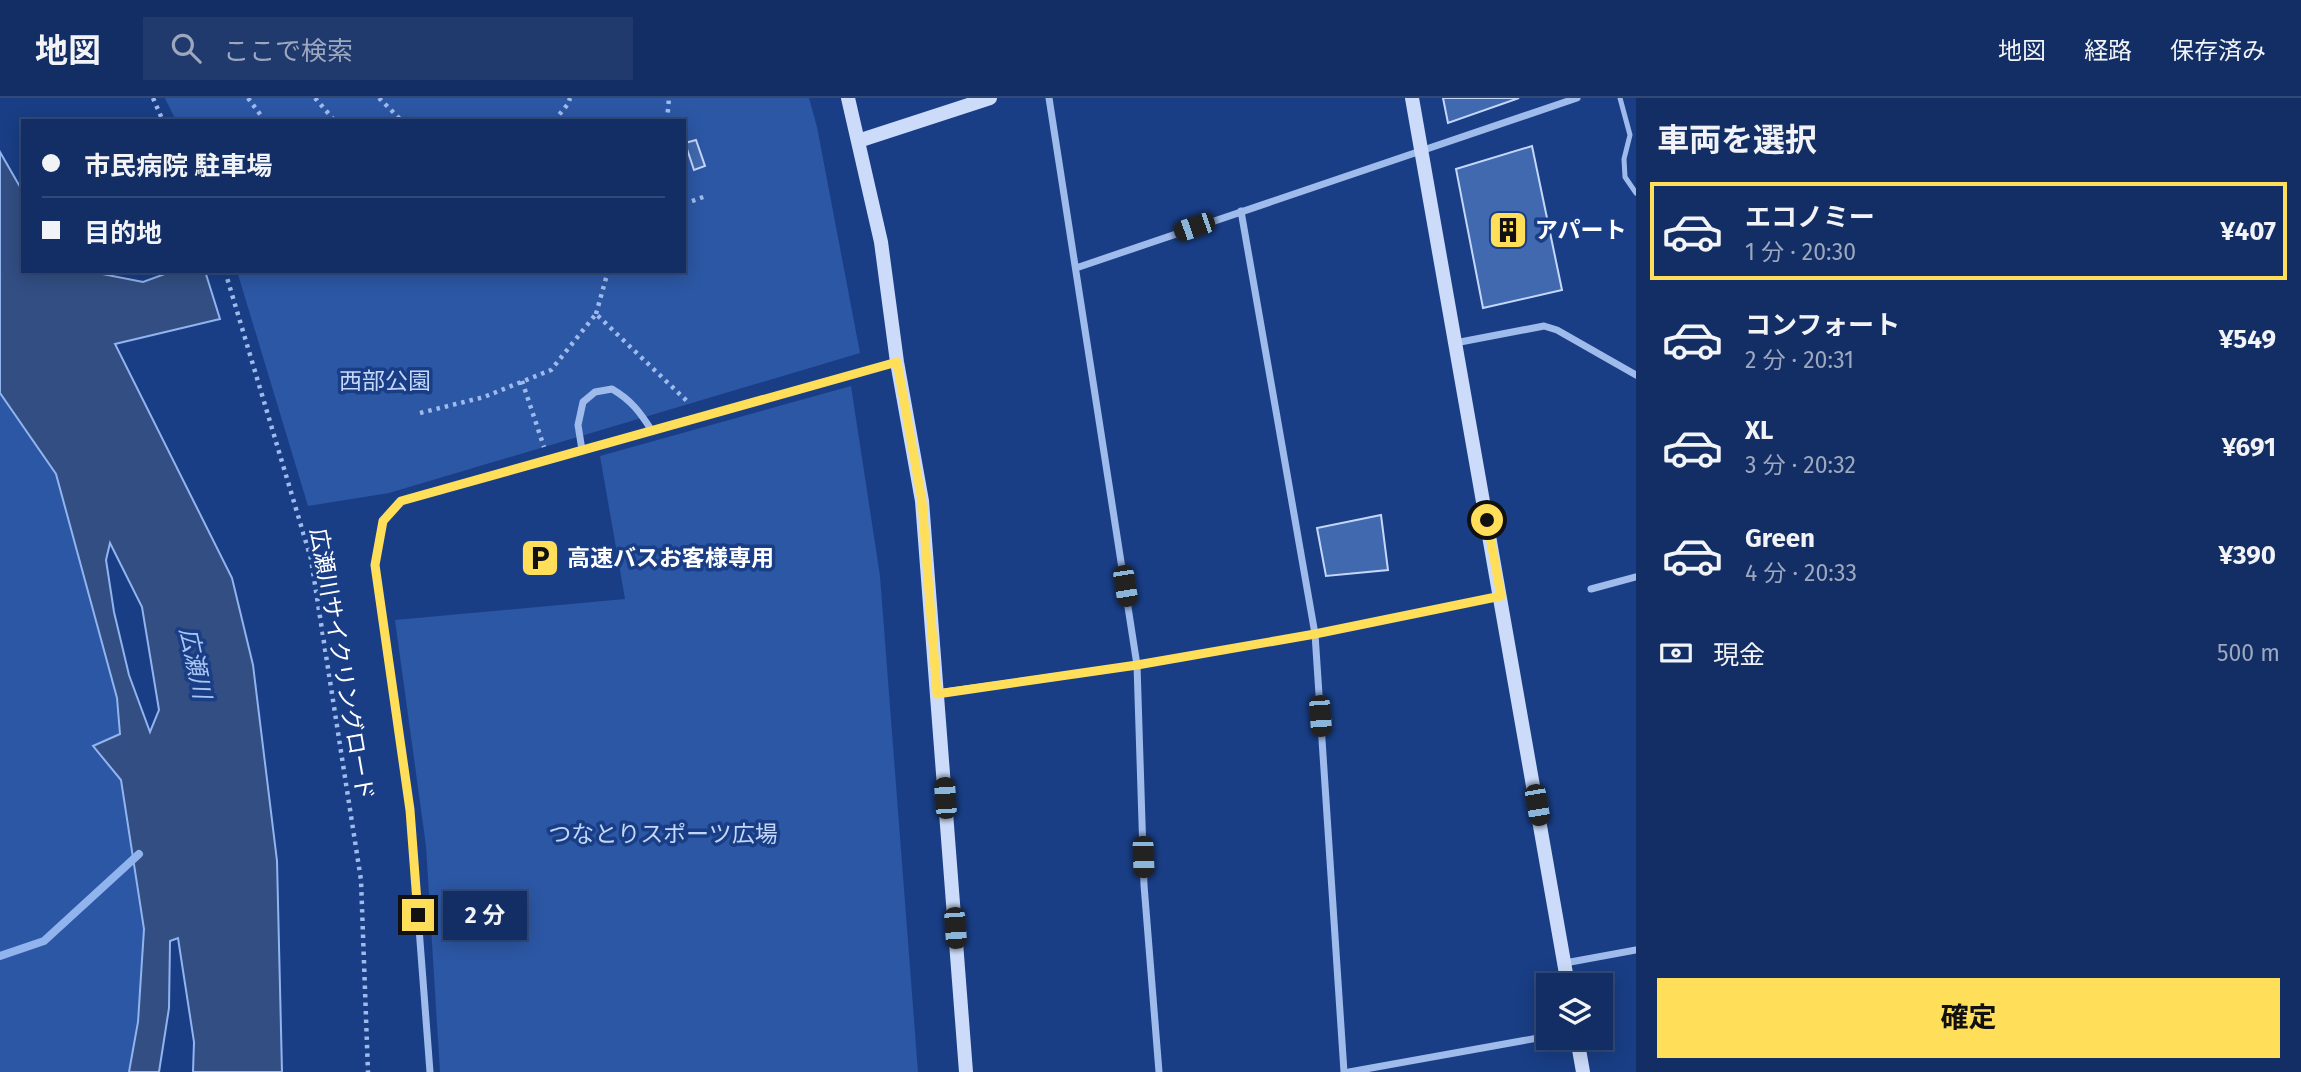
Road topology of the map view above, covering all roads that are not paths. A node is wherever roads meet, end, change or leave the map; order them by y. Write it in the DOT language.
graph roads {
  1 [pos="848,98"];
  2 [pos="990,98"];
  3 [pos="1049,98"];
  4 [pos="1412,98"];
  5 [pos="1577,98"];
  6 [pos="1620,98"];
  7 [pos="858,141"];
  8 [pos="1422,151"];
  9 [pos="1636,190"];
  10 [pos="1241,211"];
  11 [pos="1076,268"];
  12 [pos="1454,343"];
  13 [pos="897,362"];
  14 [pos="1636,375"];
  15 [pos="652,431"];
  16 [pos="582,450"];
  17 [pos="1636,578"];
  18 [pos="1591,589"];
  19 [pos="1501,596"];
  20 [pos="1315,634"];
  21 [pos="1137,665"];
  22 [pos="937,694"];
  23 [pos="1636,950"];
  24 [pos="1565,963"];
  25 [pos="1566,973"];
  26 [pos="1536,1038"];
  27 [pos="1579,1050"];
  28 [pos="430,1072"];
  29 [pos="966,1072"];
  30 [pos="1159,1072"];
  31 [pos="1347,1072"];
  32 [pos="1583,1072"];
  1 -- 7 [label="street"];
  2 -- 7 [label="street"];
  3 -- 11 [label="street"];
  4 -- 8 [label="street"];
  5 -- 8 [label="street"];
  6 -- 9 [label="lane"];
  7 -- 13 [label="street"];
  8 -- 10 [label="street"];
  8 -- 12 [label="street"];
  10 -- 11 [label="street"];
  10 -- 20 [label="street"];
  11 -- 21 [label="street"];
  12 -- 14 [label="street"];
  12 -- 19 [label="street"];
  13 -- 15 [label="street"];
  13 -- 22 [label="street"];
  15 -- 16 [label="street"];
  15 -- 16 [label="street"];
  16 -- 28 [label="street"];
  17 -- 18 [label="street"];
  19 -- 20 [label="street"];
  19 -- 24 [label="street"];
  20 -- 21 [label="street"];
  20 -- 31 [label="street"];
  21 -- 22 [label="street"];
  21 -- 30 [label="street"];
  22 -- 29 [label="street"];
  23 -- 24 [label="street"];
  24 -- 25 [label="street"];
  26 -- 31 [label="street"];
  27 -- 32 [label="street"];
}
